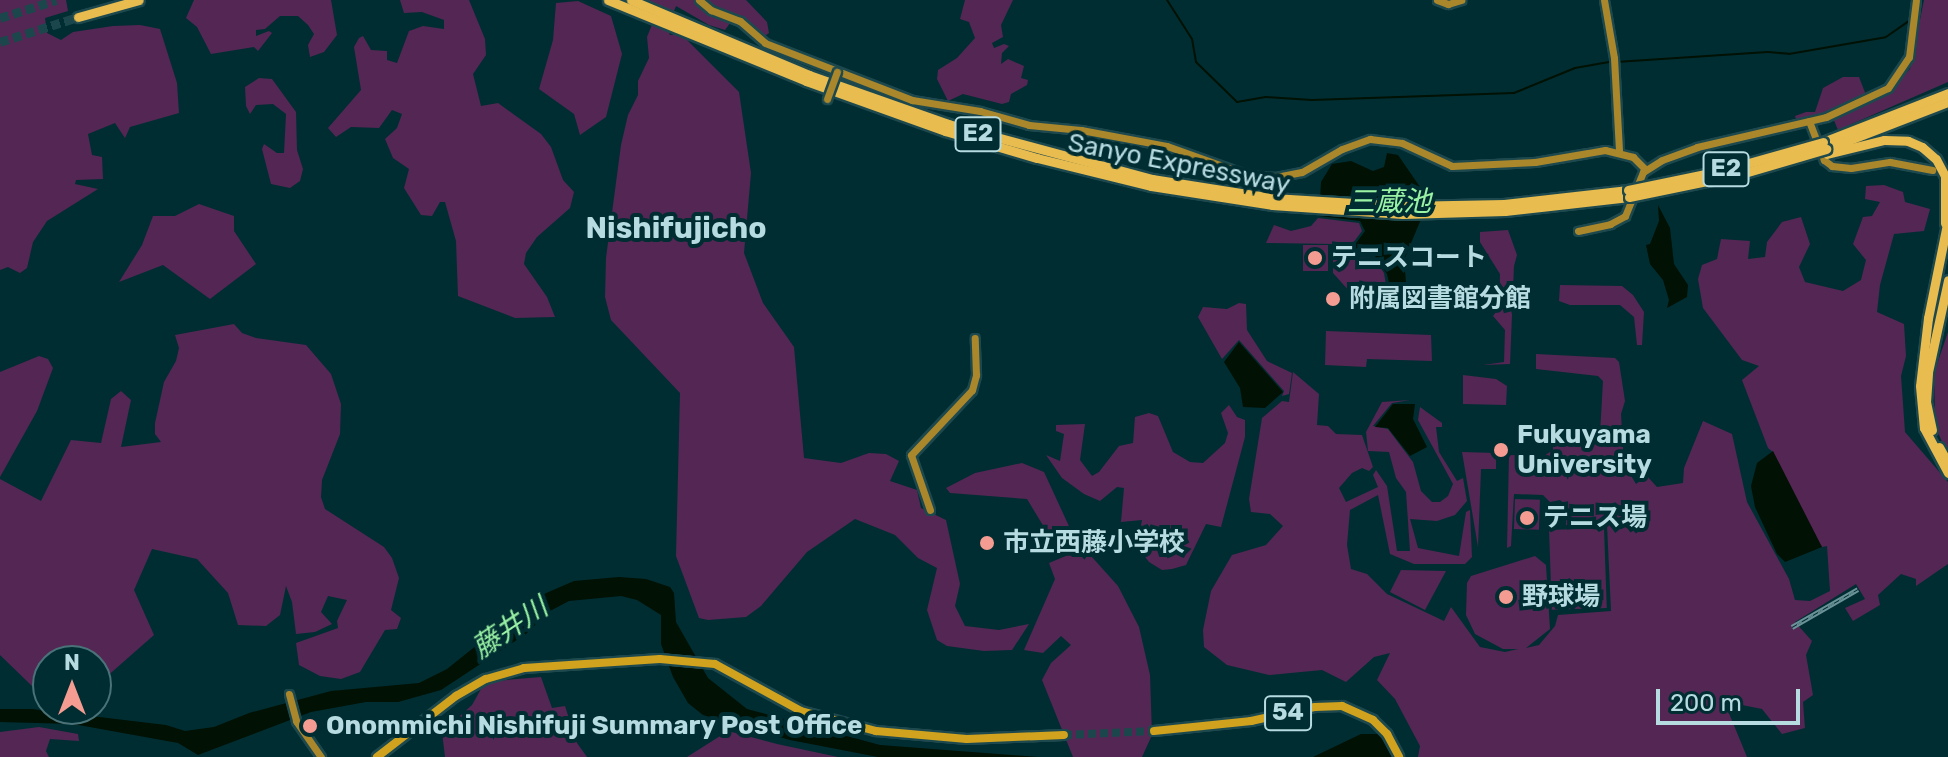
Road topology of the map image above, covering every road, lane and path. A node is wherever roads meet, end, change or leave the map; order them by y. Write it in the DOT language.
graph roads {
  1 [pos="139,0"];
  2 [pos="608,0"];
  3 [pos="631,0"];
  4 [pos="699,0"];
  5 [pos="1437,0"];
  6 [pos="1461,0"];
  7 [pos="1604,0"];
  8 [pos="1916,0"];
  9 [pos="660,16"];
  10 [pos="78,17"];
  11 [pos="837,72"];
  12 [pos="1948,90"];
  13 [pos="827,99"];
  14 [pos="1948,102"];
  15 [pos="1809,121"];
  16 [pos="1825,148"];
  17 [pos="1619,151"];
  18 [pos="1646,170"];
  19 [pos="1932,170"];
  20 [pos="1628,194"];
  21 [pos="1948,219"];
  22 [pos="1578,231"];
  23 [pos="1944,235"];
  24 [pos="1948,280"];
  25 [pos="975,338"];
  26 [pos="1948,463"];
  27 [pos="1948,473"];
  28 [pos="930,510"];
  29 [pos="289,694"];
  30 [pos="1154,731"];
  31 [pos="1064,735"];
  32 [pos="321,757"];
  33 [pos="377,757"];
  34 [pos="1399,757"];
  1 -- 10 [label="highway"];
  2 -- 9 [label="highway, Sanyo Expressway / E2"];
  3 -- 9 [label="highway, Sanyo Expressway / E2"];
  4 -- 11 [label="street"];
  5 -- 6 [label="street"];
  7 -- 17 [label="street"];
  8 -- 15 [label="street"];
  9 -- 20 [label="highway, Sanyo Expressway / E2"];
  11 -- 13 [label="street, bridge"];
  11 -- 17 [label="street"];
  12 -- 16 [label="highway, Sanyo Expressway / E2"];
  14 -- 16 [label="highway, Sanyo Expressway / E2"];
  15 -- 18 [label="street"];
  15 -- 19 [label="street"];
  16 -- 20 [label="highway, Sanyo Expressway / E2, bridge"];
  16 -- 20 [label="highway, Sanyo Expressway / E2, bridge"];
  16 -- 23 [label="highway"];
  17 -- 18 [label="street"];
  18 -- 22 [label="street"];
  21 -- 23 [label="highway"];
  23 -- 27 [label="highway"];
  24 -- 26 [label="highway"];
  25 -- 28 [label="street"];
  29 -- 32 [label="street"];
  30 -- 34 [label="main road, 54"];
  31 -- 33 [label="main road"];
}
